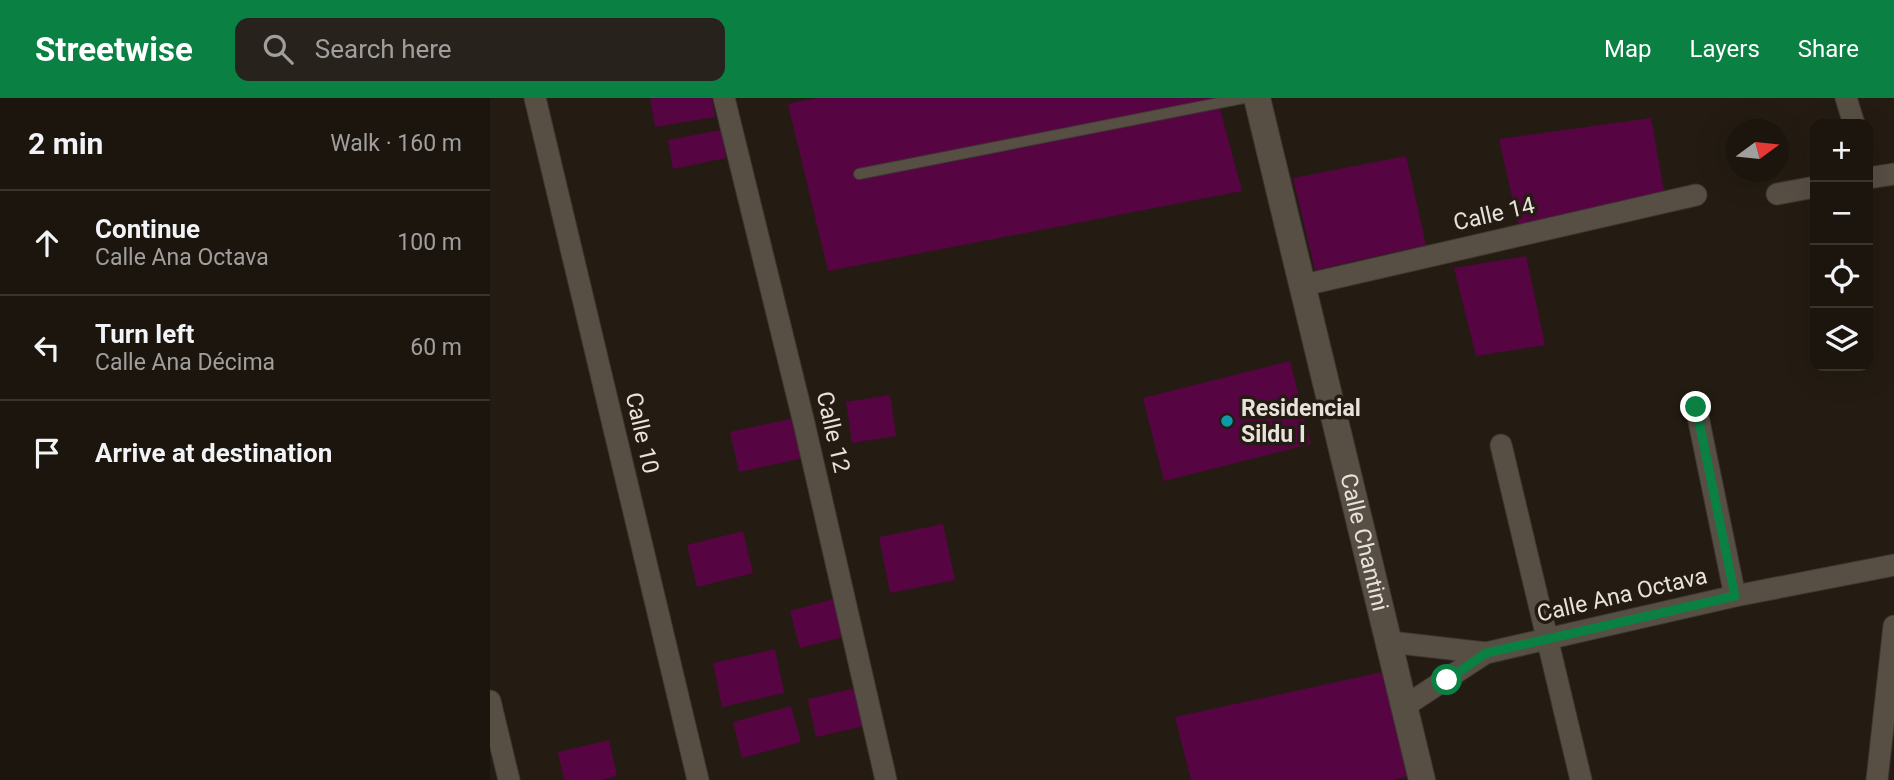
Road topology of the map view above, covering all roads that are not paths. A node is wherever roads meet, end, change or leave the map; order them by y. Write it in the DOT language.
graph roads {
  1 [pos="535,98"];
  2 [pos="724,98"];
  3 [pos="1244,98"];
  4 [pos="1257,98"];
  5 [pos="1846,98"];
  6 [pos="1852,119"];
  7 [pos="859,174"];
  8 [pos="1894,174"];
  9 [pos="1873,177"];
  10 [pos="1810,188"];
  11 [pos="1777,194"];
  12 [pos="1696,195"];
  13 [pos="1304,285"];
  14 [pos="1696,407"];
  15 [pos="1501,445"];
  16 [pos="1894,565"];
  17 [pos="1735,596"];
  18 [pos="1894,626"];
  19 [pos="1547,640"];
  20 [pos="1391,642"];
  21 [pos="1486,653"];
  22 [pos="490,701"];
  23 [pos="1405,706"];
  24 [pos="509,780"];
  25 [pos="698,780"];
  26 [pos="886,780"];
  27 [pos="1422,780"];
  28 [pos="1581,780"];
  29 [pos="1877,780"];
  1 -- 25 [label="street, Calle 10"];
  2 -- 26 [label="street, Calle 12"];
  3 -- 7 [label="lane"];
  4 -- 13 [label="street, Calle Chantini"];
  5 -- 6 [label="street"];
  8 -- 9 [label="street"];
  10 -- 11 [label="street"];
  12 -- 13 [label="street, Calle 14"];
  13 -- 20 [label="street, Calle Chantini"];
  14 -- 17 [label="street"];
  15 -- 19 [label="street"];
  16 -- 17 [label="street, Calle Ana Octava"];
  17 -- 19 [label="street, Calle Ana Octava"];
  18 -- 29 [label="street"];
  19 -- 21 [label="street, Calle Ana Octava"];
  19 -- 28 [label="street"];
  20 -- 21 [label="street, Calle Ana Octava"];
  20 -- 23 [label="street, Calle Chantini"];
  21 -- 23 [label="street, Calle Ana Octava"];
  22 -- 24 [label="street"];
  23 -- 27 [label="street, Calle Chantini"];
}
